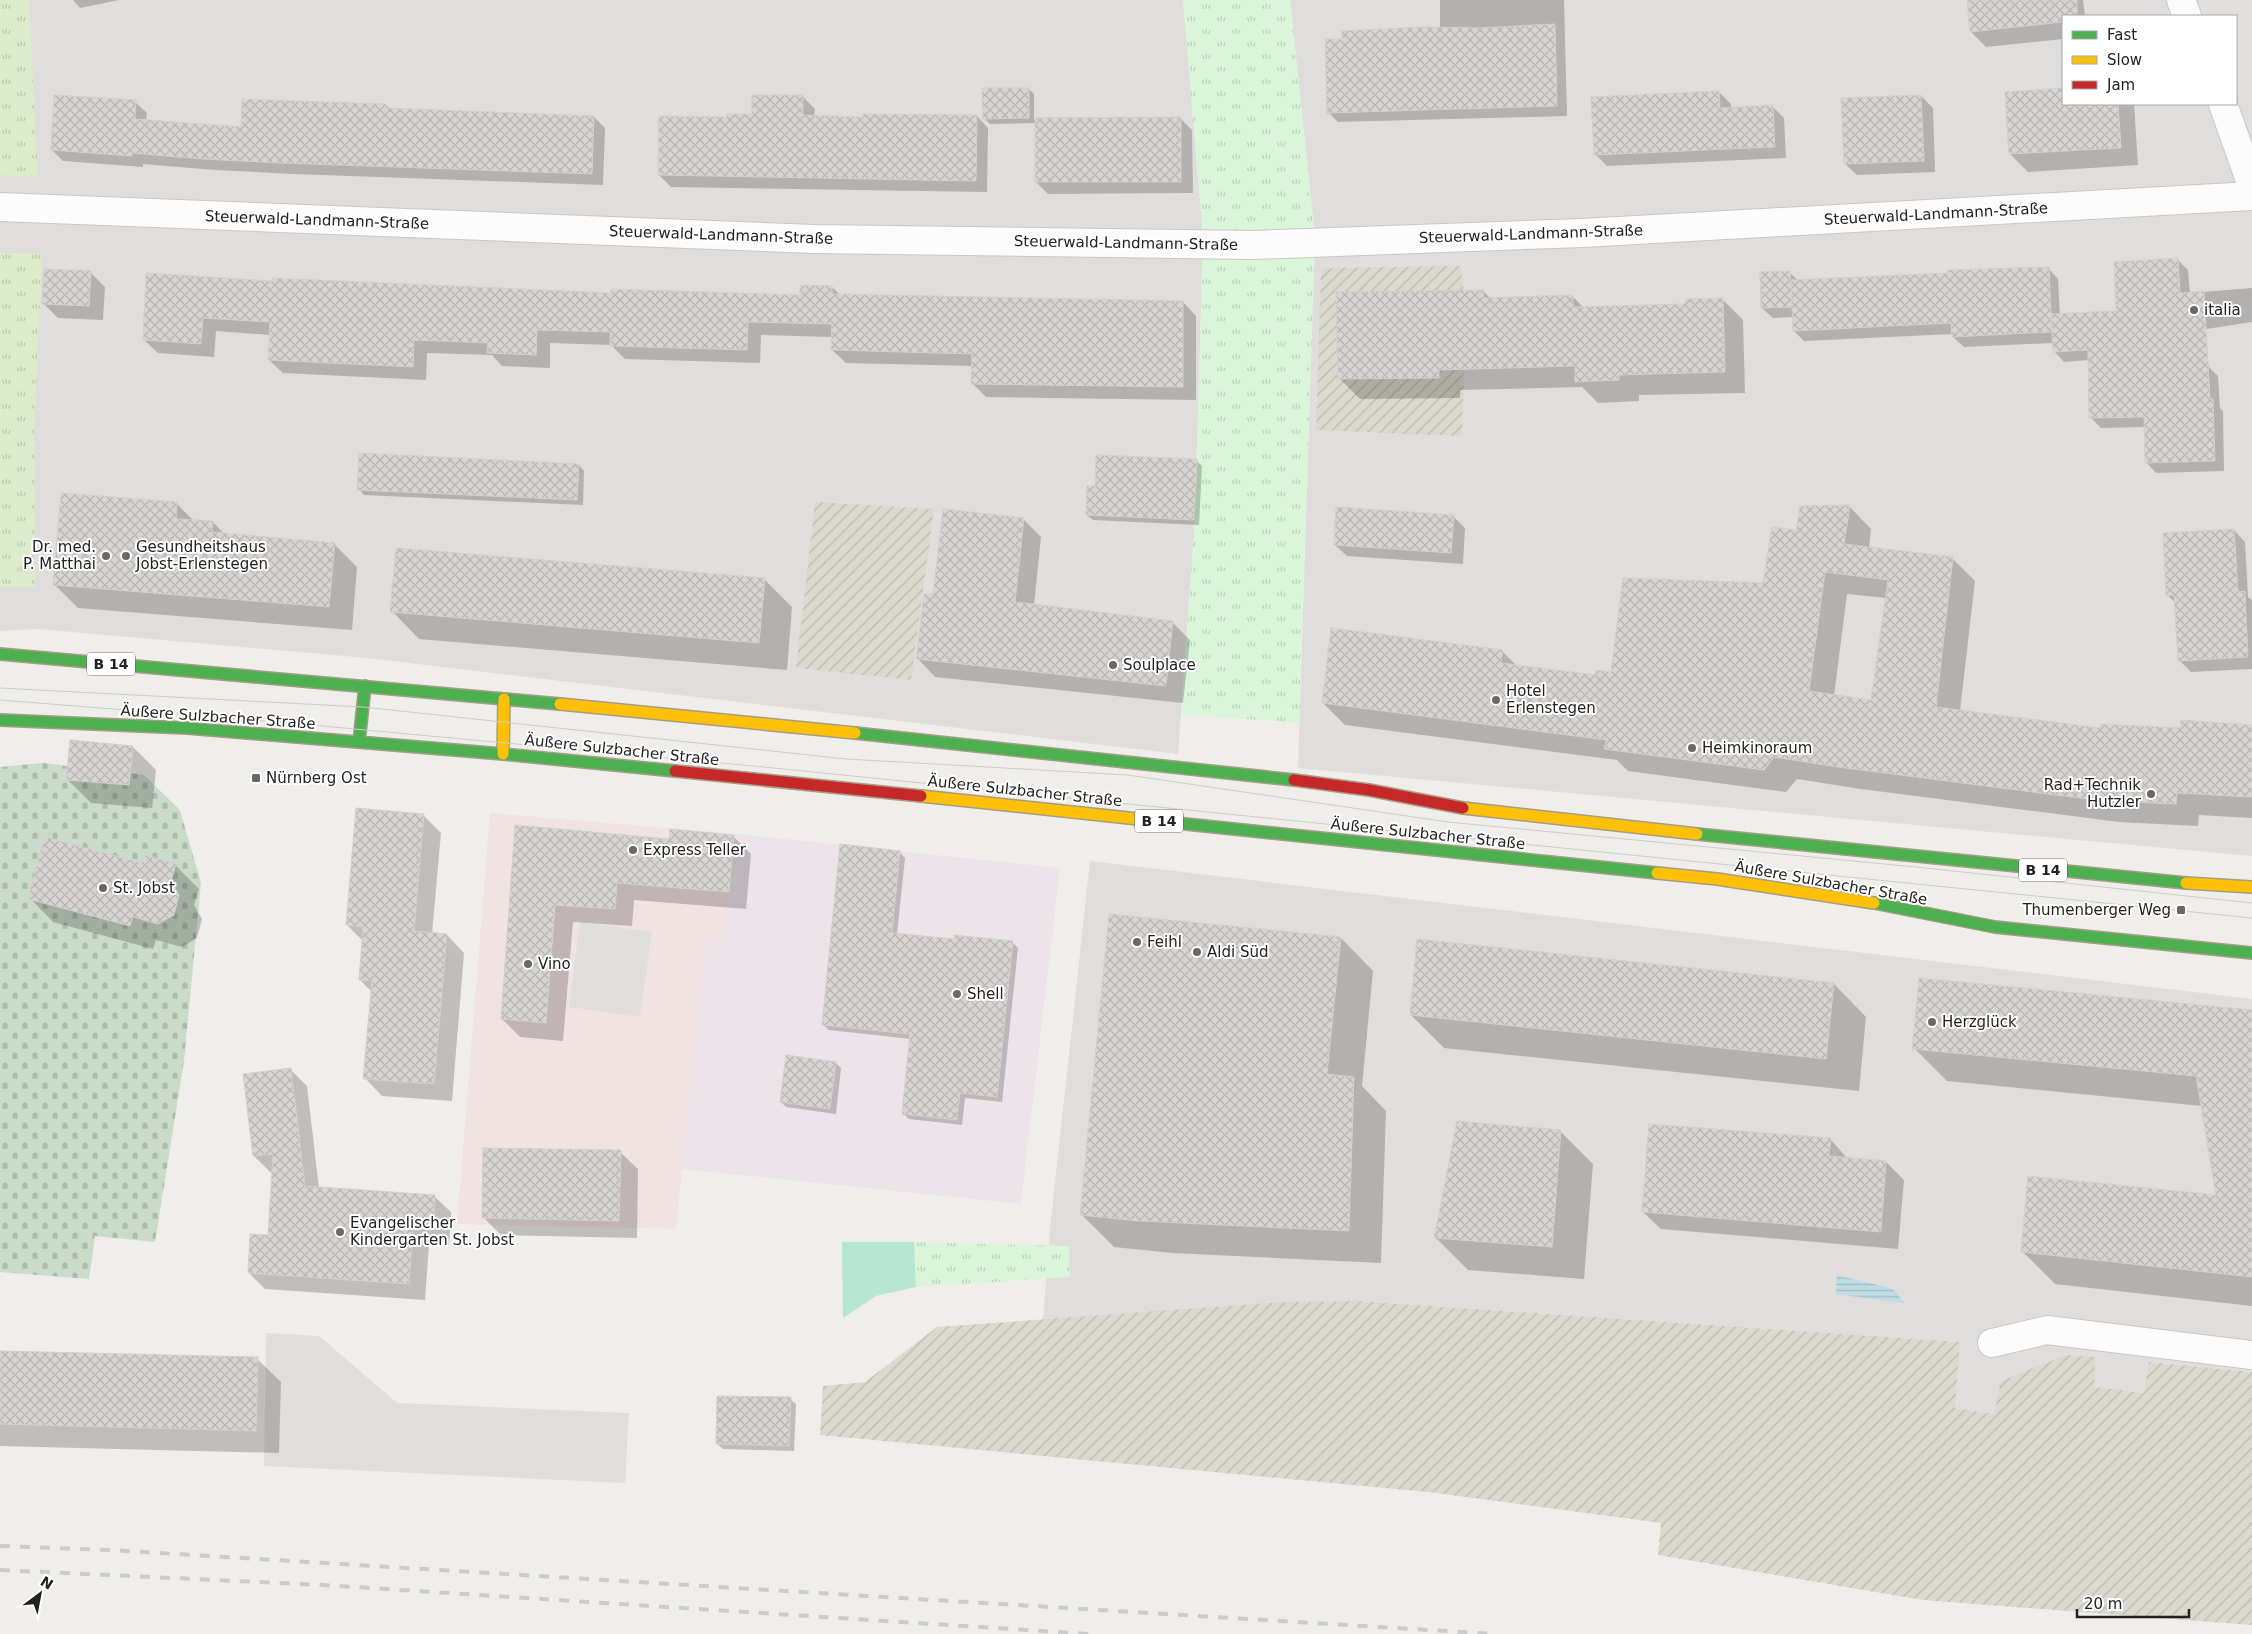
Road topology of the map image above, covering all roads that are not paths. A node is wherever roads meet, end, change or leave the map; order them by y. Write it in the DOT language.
graph roads {
  1 [pos="2181,0"];
  2 [pos="2188,15"];
  3 [pos="2223,105"];
  4 [pos="2252,186"];
  5 [pos="2252,196"];
  6 [pos="0,207"];
  7 [pos="0,654"];
  8 [pos="364,686"];
  9 [pos="504,699"];
  10 [pos="0,720"];
  11 [pos="359,742"];
  12 [pos="503,754"];
  13 [pos="2252,887"];
  14 [pos="2252,953"];
  15 [pos="1992,1343"];
  16 [pos="2252,1356"];
  1 -- 2 [label="street"];
  3 -- 4 [label="street"];
  5 -- 6 [label="street, Steuerwald-Landmann-Straße"];
  7 -- 8 [label="main road, Äußere Sulzbacher Straße / B 14"];
  8 -- 9 [label="main road, Äußere Sulzbacher Straße / B 14"];
  8 -- 11 [label="main road"];
  9 -- 12 [label="main road"];
  9 -- 13 [label="main road, Äußere Sulzbacher Straße / B 14"];
  10 -- 11 [label="main road, Äußere Sulzbacher Straße / B 14"];
  11 -- 12 [label="main road, Äußere Sulzbacher Straße / B 14"];
  12 -- 14 [label="main road, Äußere Sulzbacher Straße / B 14"];
  15 -- 16 [label="street"];
}
